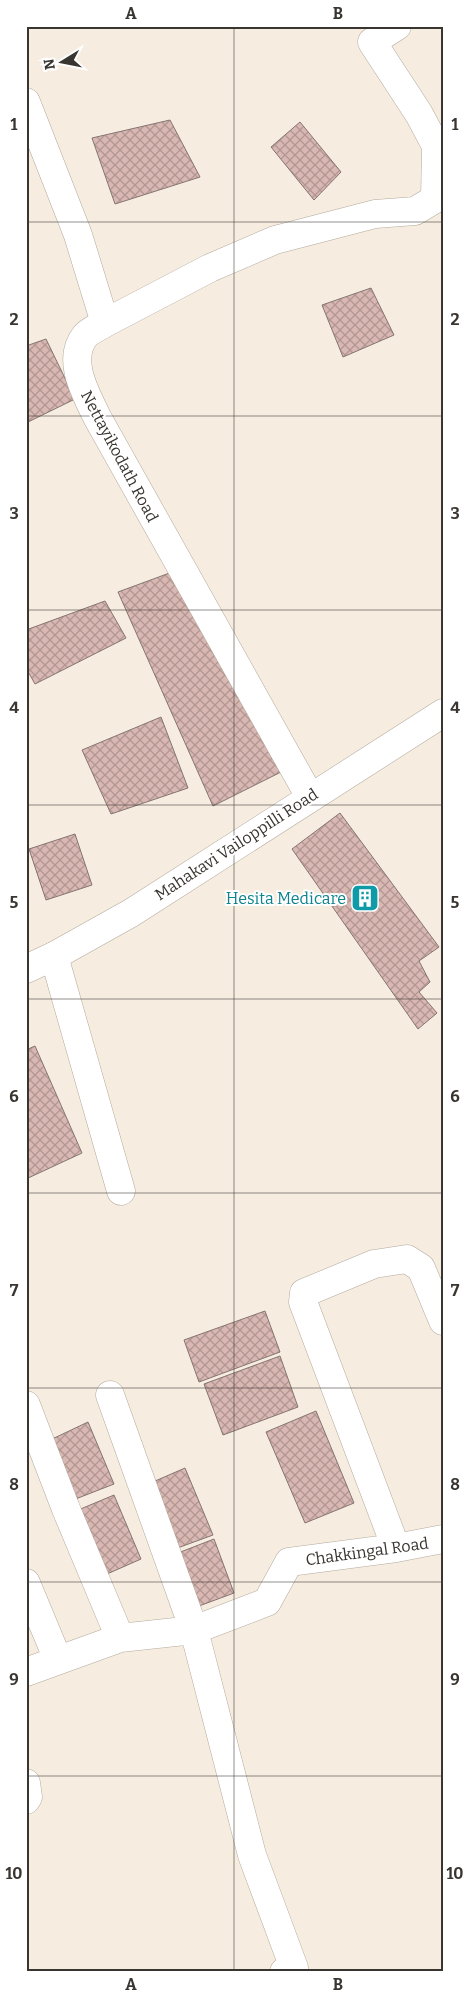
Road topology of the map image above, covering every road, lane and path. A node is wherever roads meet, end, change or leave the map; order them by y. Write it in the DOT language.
graph roads {
  1 [pos="397,26"];
  2 [pos="368,34"];
  3 [pos="26,102"];
  4 [pos="36,154"];
  5 [pos="439,197"];
  6 [pos="105,323"];
  7 [pos="443,713"];
  8 [pos="310,797"];
  9 [pos="54,956"];
  10 [pos="26,969"];
  11 [pos="121,1191"];
  12 [pos="443,1321"];
  13 [pos="110,1395"];
  14 [pos="26,1404"];
  15 [pos="443,1539"];
  16 [pos="396,1548"];
  17 [pos="26,1583"];
  18 [pos="194,1630"];
  19 [pos="120,1638"];
  20 [pos="58,1660"];
  21 [pos="26,1672"];
  22 [pos="26,1783"];
  23 [pos="26,1800"];
  24 [pos="291,1970"];
  1 -- 2 [label="street"];
  2 -- 5 [label="street"];
  3 -- 4 [label="street"];
  4 -- 6 [label="street"];
  5 -- 6 [label="street, Nettayikodath Road"];
  6 -- 8 [label="street, Nettayikodath Road"];
  7 -- 8 [label="street, Mahakavi Vailoppilli Road"];
  8 -- 9 [label="street, Mahakavi Vailoppilli Road"];
  9 -- 10 [label="street, Mahakavi Vailoppilli Road"];
  9 -- 11 [label="street"];
  12 -- 16 [label="street"];
  13 -- 18 [label="street"];
  14 -- 19 [label="street"];
  15 -- 16 [label="street, Chakkingal Road"];
  16 -- 18 [label="street, Chakkingal Road"];
  17 -- 20 [label="street"];
  18 -- 19 [label="street, Chakkingal Road"];
  18 -- 24 [label="street"];
  19 -- 20 [label="street, Chakkingal Road"];
  20 -- 21 [label="street, Chakkingal Road"];
  22 -- 23 [label="street"];
}
